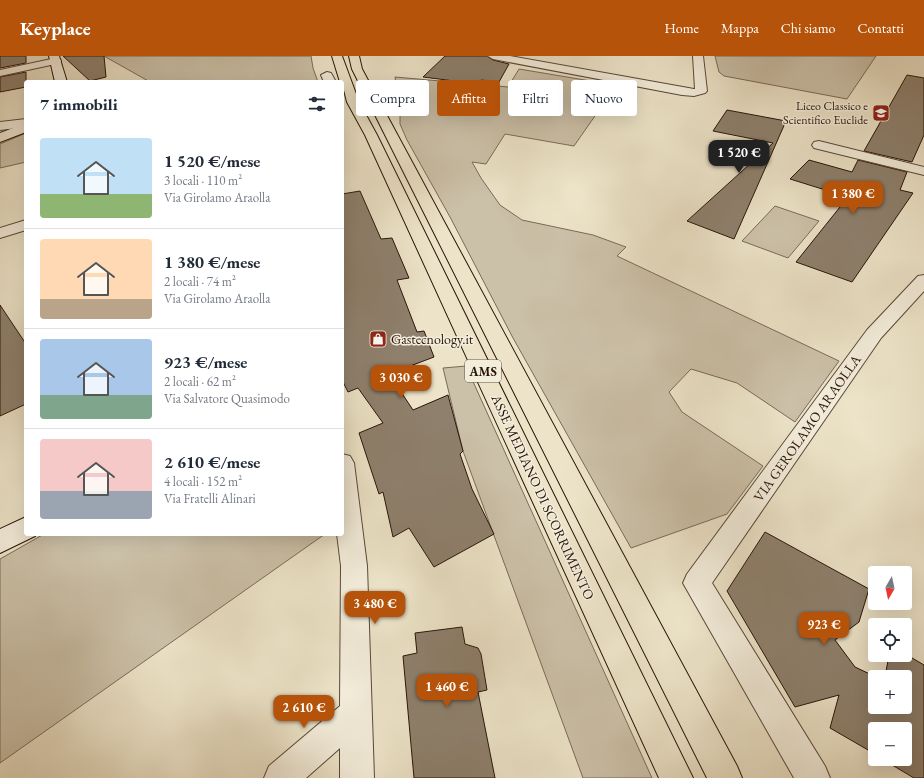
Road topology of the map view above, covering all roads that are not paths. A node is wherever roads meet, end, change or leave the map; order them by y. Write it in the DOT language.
graph roads {
  1 [pos="337,56"];
  2 [pos="493,56"];
  3 [pos="698,56"];
  4 [pos="55,58"];
  5 [pos="323,62"];
  6 [pos="0,73"];
  7 [pos="345,75"];
  8 [pos="60,80"];
  9 [pos="24,123"];
  10 [pos="0,126"];
  11 [pos="24,128"];
  12 [pos="0,138"];
  13 [pos="819,146"];
  14 [pos="924,171"];
  15 [pos="24,226"];
  16 [pos="0,233"];
  17 [pos="924,280"];
  18 [pos="344,479"];
  19 [pos="24,529"];
  20 [pos="0,542"];
  21 [pos="355,714"];
  22 [pos="281,778"];
  23 [pos="357,778"];
  24 [pos="676,778"];
  25 [pos="725,778"];
  26 [pos="812,778"];
  1 -- 7 [label="highway, ASSE MEDIANO DI SCORRIMENTO / AMS"];
  2 -- 3 [label="street"];
  4 -- 6 [label="street"];
  4 -- 8 [label="street"];
  5 -- 7 [label="highway"];
  7 -- 24 [label="highway, ASSE MEDIANO DI SCORRIMENTO / AMS"];
  7 -- 25 [label="highway, ASSE MEDIANO DI SCORRIMENTO / AMS"];
  9 -- 10 [label="street"];
  11 -- 12 [label="street"];
  13 -- 14 [label="street"];
  15 -- 16 [label="street"];
  17 -- 26 [label="street, VIA GEROLAMO ARAOLLA"];
  18 -- 21 [label="street"];
  19 -- 20 [label="street"];
  21 -- 22 [label="street"];
  21 -- 23 [label="street"];
}
